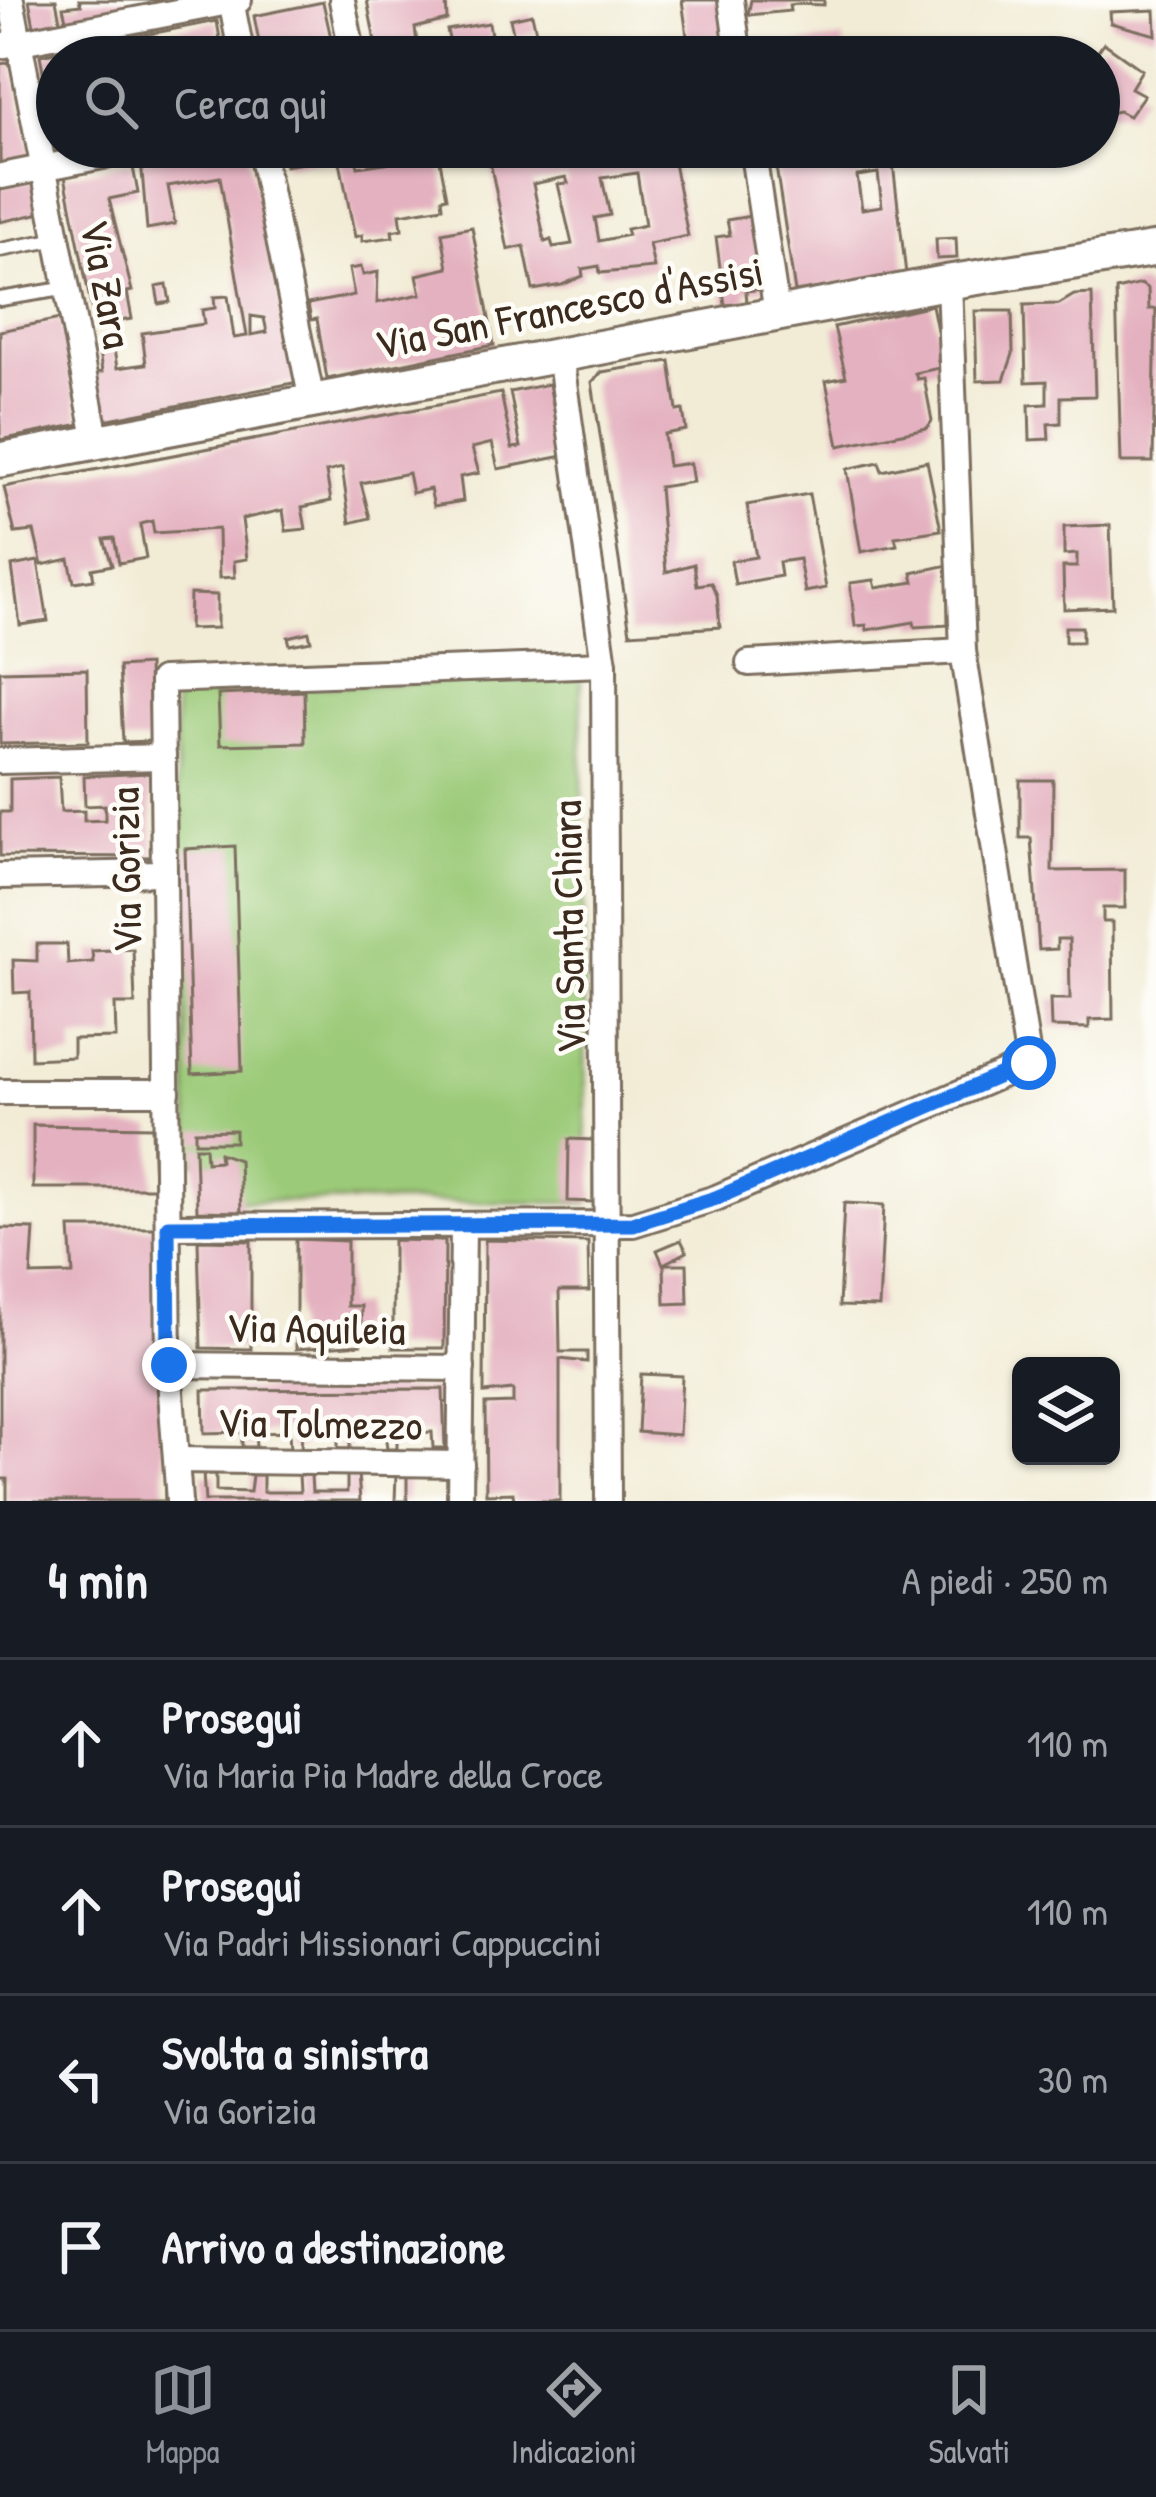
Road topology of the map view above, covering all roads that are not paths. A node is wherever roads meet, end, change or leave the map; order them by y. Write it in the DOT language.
graph roads {
  1 [pos="11,0"];
  2 [pos="234,0"];
  3 [pos="342,0"];
  4 [pos="730,0"];
  5 [pos="51,36"];
  6 [pos="239,36"];
  7 [pos="349,36"];
  8 [pos="736,36"];
  9 [pos="10,44"];
  10 [pos="36,135"];
  11 [pos="40,168"];
  12 [pos="45,168"];
  13 [pos="264,168"];
  14 [pos="755,168"];
  15 [pos="2,176"];
  16 [pos="59,239"];
  17 [pos="1156,249"];
  18 [pos="0,250"];
  19 [pos="950,282"];
  20 [pos="69,288"];
  21 [pos="0,299"];
  22 [pos="777,314"];
  23 [pos="560,355"];
  24 [pos="312,401"];
  25 [pos="97,442"];
  26 [pos="0,460"];
  27 [pos="963,651"];
  28 [pos="749,663"];
  29 [pos="604,664"];
  30 [pos="163,757"];
  31 [pos="0,761"];
  32 [pos="164,873"];
  33 [pos="0,876"];
  34 [pos="0,1092"];
  35 [pos="167,1092"];
  36 [pos="463,1225"];
  37 [pos="609,1225"];
  38 [pos="168,1226"];
  39 [pos="169,1365"];
  40 [pos="461,1368"];
  41 [pos="177,1460"];
  42 [pos="461,1464"];
  43 [pos="179,1501"];
  44 [pos="460,1501"];
  45 [pos="608,1501"];
  1 -- 9 [label="street, Via Zara"];
  2 -- 5 [label="street"];
  2 -- 6 [label="street"];
  3 -- 7 [label="street"];
  4 -- 8 [label="street"];
  9 -- 10 [label="street, Via Zara"];
  11 -- 15 [label="street"];
  12 -- 16 [label="street, Via Zara"];
  13 -- 24 [label="street"];
  14 -- 22 [label="street"];
  16 -- 18 [label="lane"];
  16 -- 20 [label="street, Via Zara"];
  17 -- 19 [label="main road, Via San Francesco d'Assisi"];
  19 -- 22 [label="main road, Via San Francesco d'Assisi"];
  19 -- 27 [label="street"];
  20 -- 21 [label="lane"];
  20 -- 25 [label="street, Via Zara"];
  22 -- 23 [label="main road, Via San Francesco d'Assisi"];
  23 -- 24 [label="main road, Via San Francesco d'Assisi"];
  23 -- 29 [label="street, Via Santa Chiara"];
  24 -- 25 [label="main road, Via San Francesco d'Assisi"];
  25 -- 26 [label="main road, Via San Francesco d'Assisi"];
  27 -- 28 [label="street"];
  27 -- 37 [label="street"];
  29 -- 30 [label="street, Via Gorizia"];
  29 -- 37 [label="street, Via Santa Chiara"];
  30 -- 31 [label="street"];
  30 -- 32 [label="street, Via Gorizia"];
  32 -- 33 [label="street"];
  32 -- 35 [label="street, Via Gorizia"];
  34 -- 35 [label="street"];
  35 -- 38 [label="street, Via Gorizia"];
  36 -- 37 [label="street"];
  36 -- 38 [label="street"];
  36 -- 40 [label="street"];
  37 -- 45 [label="street, Via Santa Chiara"];
  38 -- 39 [label="street, Via Gorizia"];
  39 -- 40 [label="street, Via Aquileia"];
  39 -- 41 [label="street, Via Gorizia"];
  40 -- 42 [label="street"];
  41 -- 42 [label="street, Via Tolmezzo"];
  41 -- 43 [label="street, Via Gorizia"];
  42 -- 44 [label="street"];
}
